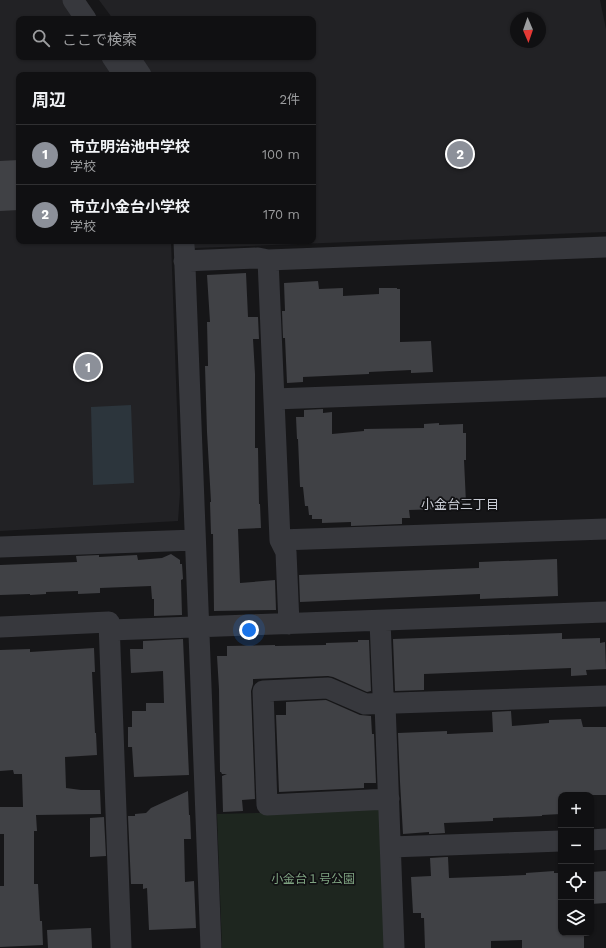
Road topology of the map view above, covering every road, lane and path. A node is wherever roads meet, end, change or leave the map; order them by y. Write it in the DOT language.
graph roads {
  1 [pos="73,0"];
  2 [pos="90,0"];
  3 [pos="84,16"];
  4 [pos="100,16"];
  5 [pos="114,60"];
  6 [pos="131,60"];
  7 [pos="122,72"];
  8 [pos="139,72"];
  9 [pos="606,246"];
  10 [pos="184,251"];
  11 [pos="268,260"];
  12 [pos="606,387"];
  13 [pos="274,399"];
  14 [pos="606,529"];
  15 [pos="195,540"];
  16 [pos="280,540"];
  17 [pos="0,548"];
  18 [pos="606,612"];
  19 [pos="380,621"];
  20 [pos="288,624"];
  21 [pos="0,626"];
  22 [pos="199,628"];
  23 [pos="110,630"];
  24 [pos="606,696"];
  25 [pos="385,704"];
  26 [pos="389,799"];
  27 [pos="594,840"];
  28 [pos="606,840"];
  29 [pos="558,841"];
  30 [pos="390,847"];
  31 [pos="121,948"];
  32 [pos="211,948"];
  33 [pos="394,948"];
  1 -- 3 [label="street"];
  2 -- 4 [label="street"];
  5 -- 7 [label="street"];
  6 -- 8 [label="street"];
  9 -- 11 [label="street"];
  10 -- 11 [label="street"];
  10 -- 15 [label="street"];
  11 -- 13 [label="street"];
  12 -- 13 [label="street"];
  13 -- 16 [label="street"];
  14 -- 16 [label="street"];
  15 -- 17 [label="street"];
  15 -- 22 [label="street"];
  16 -- 20 [label="street"];
  18 -- 19 [label="street"];
  19 -- 20 [label="street"];
  19 -- 25 [label="street"];
  20 -- 22 [label="street"];
  21 -- 23 [label="street"];
  22 -- 23 [label="street"];
  22 -- 32 [label="street"];
  23 -- 31 [label="street"];
  24 -- 25 [label="street"];
  25 -- 26 [label="street"];
  25 -- 26 [label="street"];
  26 -- 30 [label="street"];
  27 -- 28 [label="street"];
  29 -- 30 [label="street"];
  30 -- 33 [label="street"];
}
